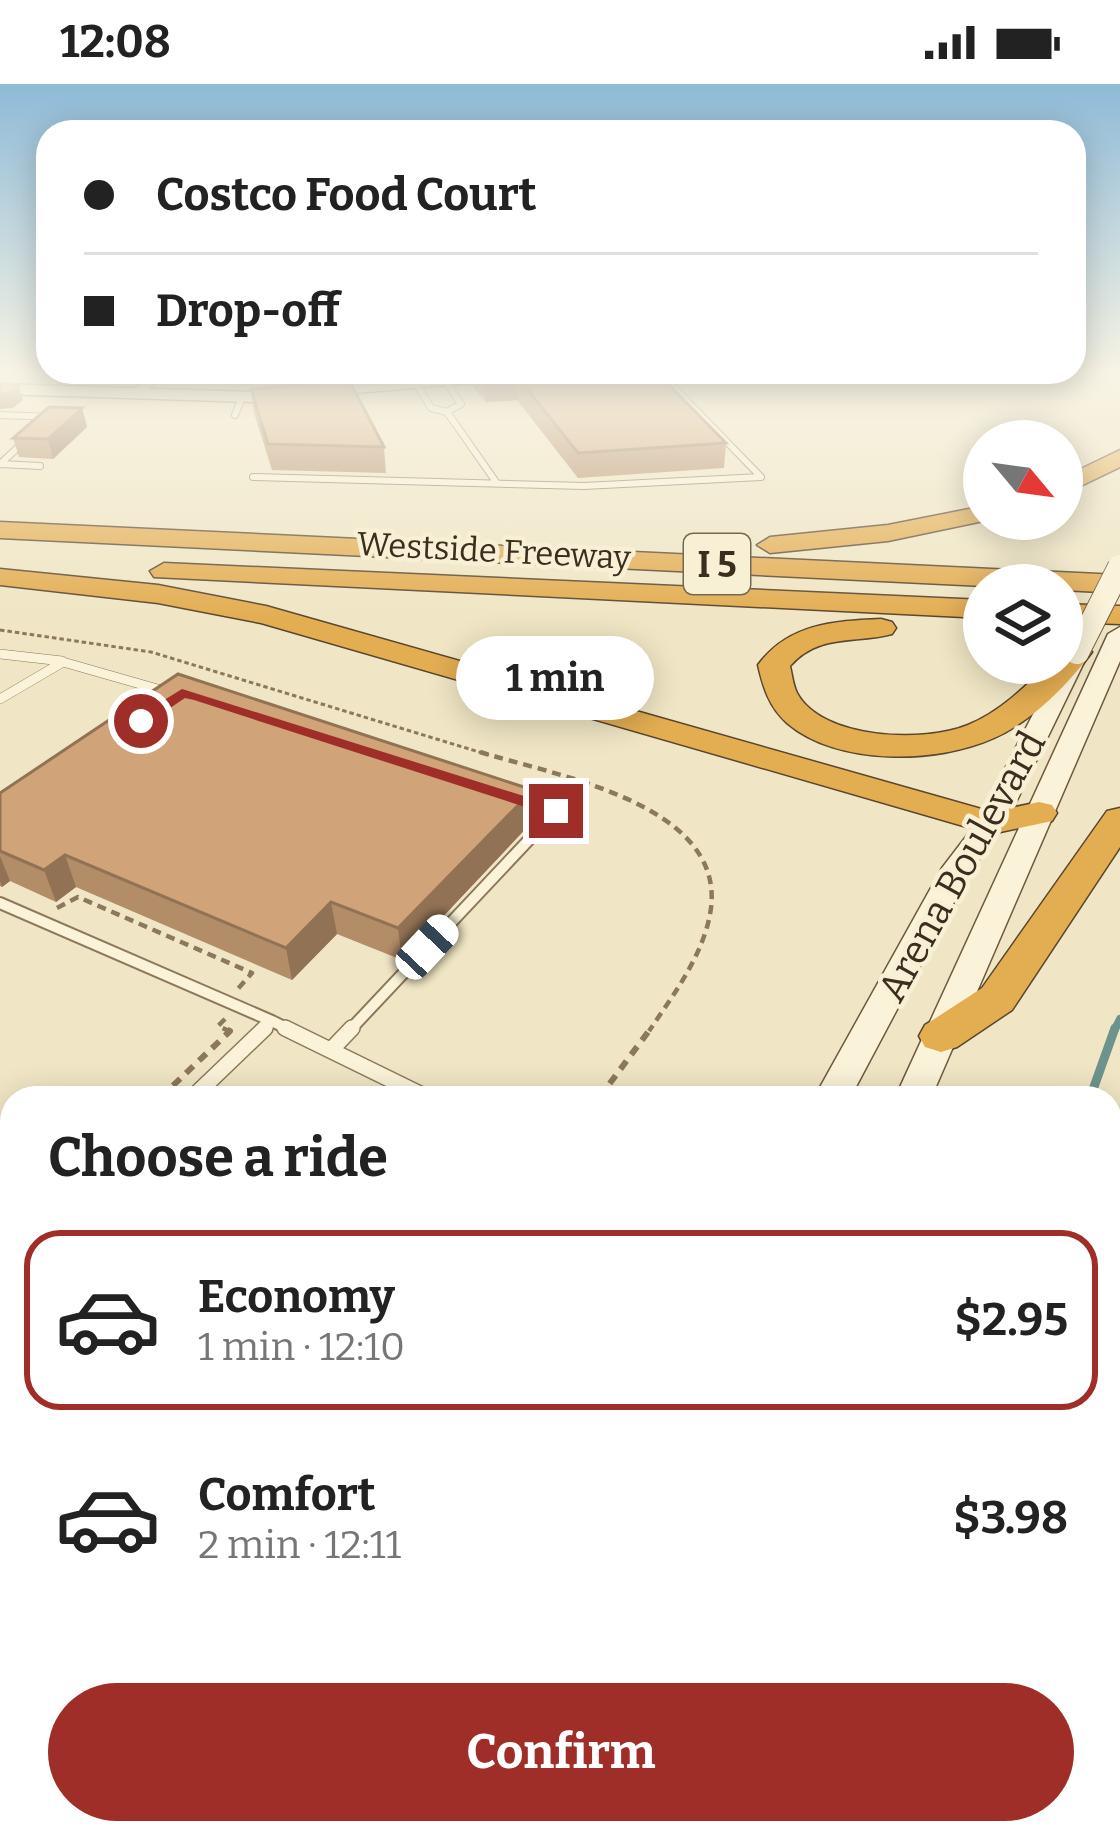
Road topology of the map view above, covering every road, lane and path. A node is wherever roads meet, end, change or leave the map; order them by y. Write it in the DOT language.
graph roads {
  1 [pos="476,454"];
  2 [pos="739,454"];
  3 [pos="1120,457"];
  4 [pos="0,464"];
  5 [pos="40,466"];
  6 [pos="253,477"];
  7 [pos="1083,477"];
  8 [pos="496,482"];
  9 [pos="963,518"];
  10 [pos="0,530"];
  11 [pos="313,544"];
  12 [pos="0,564"];
  13 [pos="1120,567"];
  14 [pos="0,577"];
  15 [pos="1120,584"];
  16 [pos="963,608"];
  17 [pos="963,623"];
  18 [pos="0,630"];
  19 [pos="1108,634"];
  20 [pos="0,654"];
  21 [pos="1083,655"];
  22 [pos="63,662"];
  23 [pos="1049,684"];
  24 [pos="0,699"];
  25 [pos="168,703"];
  26 [pos="511,797"];
  27 [pos="1039,813"];
  28 [pos="1120,819"];
  29 [pos="992,823"];
  30 [pos="0,903"];
  31 [pos="272,1021"];
  32 [pos="941,1036"];
  33 [pos="331,1050"];
  34 [pos="204,1086"];
  35 [pos="404,1086"];
  36 [pos="609,1086"];
  37 [pos="839,1086"];
  38 [pos="918,1086"];
  1 -- 8 [label="lane"];
  2 -- 8 [label="lane"];
  3 -- 7 [label="highway"];
  4 -- 5 [label="lane"];
  6 -- 8 [label="lane"];
  9 -- 11 [label="highway"];
  10 -- 11 [label="highway, Westside Freeway / I 5"];
  11 -- 15 [label="highway, Westside Freeway / I 5"];
  12 -- 16 [label="highway, Westside Freeway / I 5"];
  13 -- 19 [label="main road, Arena Boulevard, bridge"];
  14 -- 29 [label="highway"];
  17 -- 23 [label="highway"];
  18 -- 36 [label="path"];
  19 -- 21 [label="highway"];
  19 -- 27 [label="main road, Arena Boulevard"];
  19 -- 29 [label="main road, Arena Boulevard"];
  20 -- 22 [label="lane"];
  22 -- 24 [label="lane"];
  22 -- 25 [label="lane"];
  26 -- 33 [label="lane"];
  27 -- 29 [label="highway"];
  27 -- 32 [label="main road, Arena Boulevard"];
  28 -- 32 [label="highway"];
  29 -- 37 [label="main road, Arena Boulevard"];
  30 -- 31 [label="lane"];
  31 -- 33 [label="lane"];
  31 -- 34 [label="lane"];
  32 -- 38 [label="main road, Arena Boulevard"];
  33 -- 35 [label="lane"];
}
